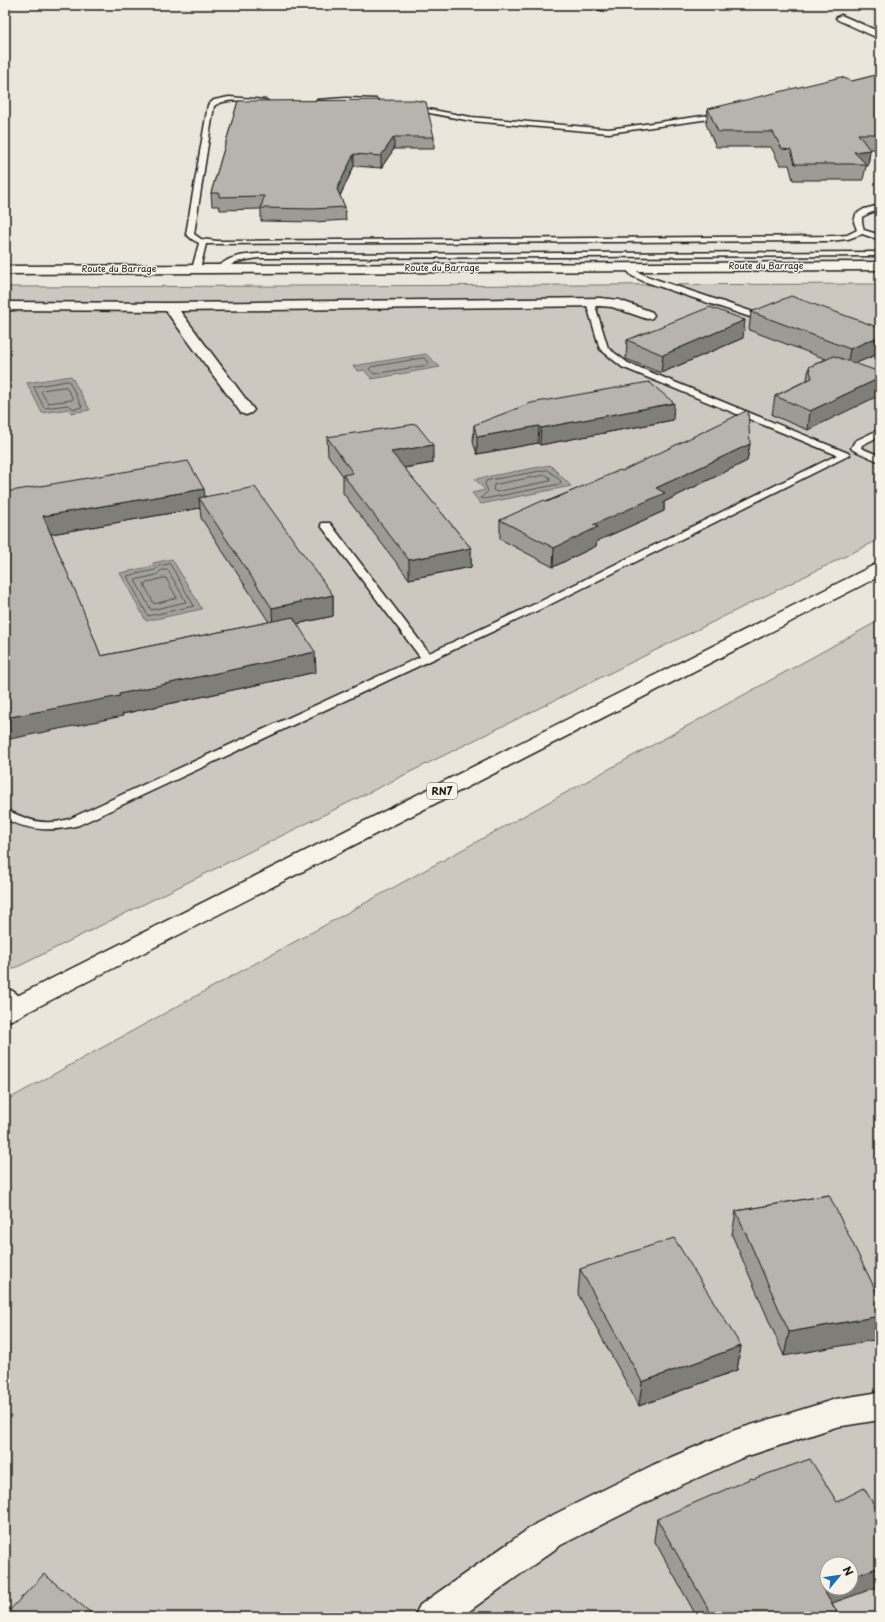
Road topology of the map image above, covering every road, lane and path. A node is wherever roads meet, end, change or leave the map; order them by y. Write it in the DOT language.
graph roads {
  1 [pos="586,5"];
  2 [pos="618,5"];
  3 [pos="604,9"];
  4 [pos="841,18"];
  5 [pos="880,36"];
  6 [pos="383,102"];
  7 [pos="272,103"];
  8 [pos="306,103"];
  9 [pos="403,106"];
  10 [pos="734,113"];
  11 [pos="880,207"];
  12 [pos="861,231"];
  13 [pos="880,238"];
  14 [pos="203,241"];
  15 [pos="880,254"];
  16 [pos="880,266"];
  17 [pos="628,267"];
  18 [pos="196,269"];
  19 [pos="221,269"];
  20 [pos="5,270"];
  21 [pos="590,302"];
  22 [pos="5,306"];
  23 [pos="170,307"];
  24 [pos="647,315"];
  25 [pos="762,318"];
  26 [pos="246,410"];
  27 [pos="880,432"];
  28 [pos="880,459"];
  29 [pos="326,525"];
  30 [pos="880,570"];
  31 [pos="426,658"];
  32 [pos="5,814"];
  33 [pos="8,1006"];
  34 [pos="880,1406"];
  35 [pos="432,1617"];
  1 -- 3 [label="lane"];
  2 -- 3 [label="main road"];
  4 -- 5 [label="main road"];
  6 -- 8 [label="lane"];
  7 -- 14 [label="lane"];
  9 -- 10 [label="lane"];
  11 -- 12 [label="lane"];
  12 -- 13 [label="lane"];
  12 -- 14 [label="lane"];
  14 -- 18 [label="lane"];
  15 -- 19 [label="lane"];
  16 -- 17 [label="main road, Route du Barrage"];
  17 -- 19 [label="main road, Route du Barrage"];
  17 -- 25 [label="lane"];
  18 -- 19 [label="main road, Route du Barrage"];
  18 -- 20 [label="main road, Route du Barrage"];
  21 -- 23 [label="main road"];
  21 -- 24 [label="main road"];
  21 -- 31 [label="lane"];
  22 -- 23 [label="main road"];
  23 -- 26 [label="main road"];
  27 -- 28 [label="lane"];
  29 -- 31 [label="lane"];
  30 -- 33 [label="main road, RN7"];
  31 -- 32 [label="lane"];
  34 -- 35 [label="main road"];
}
